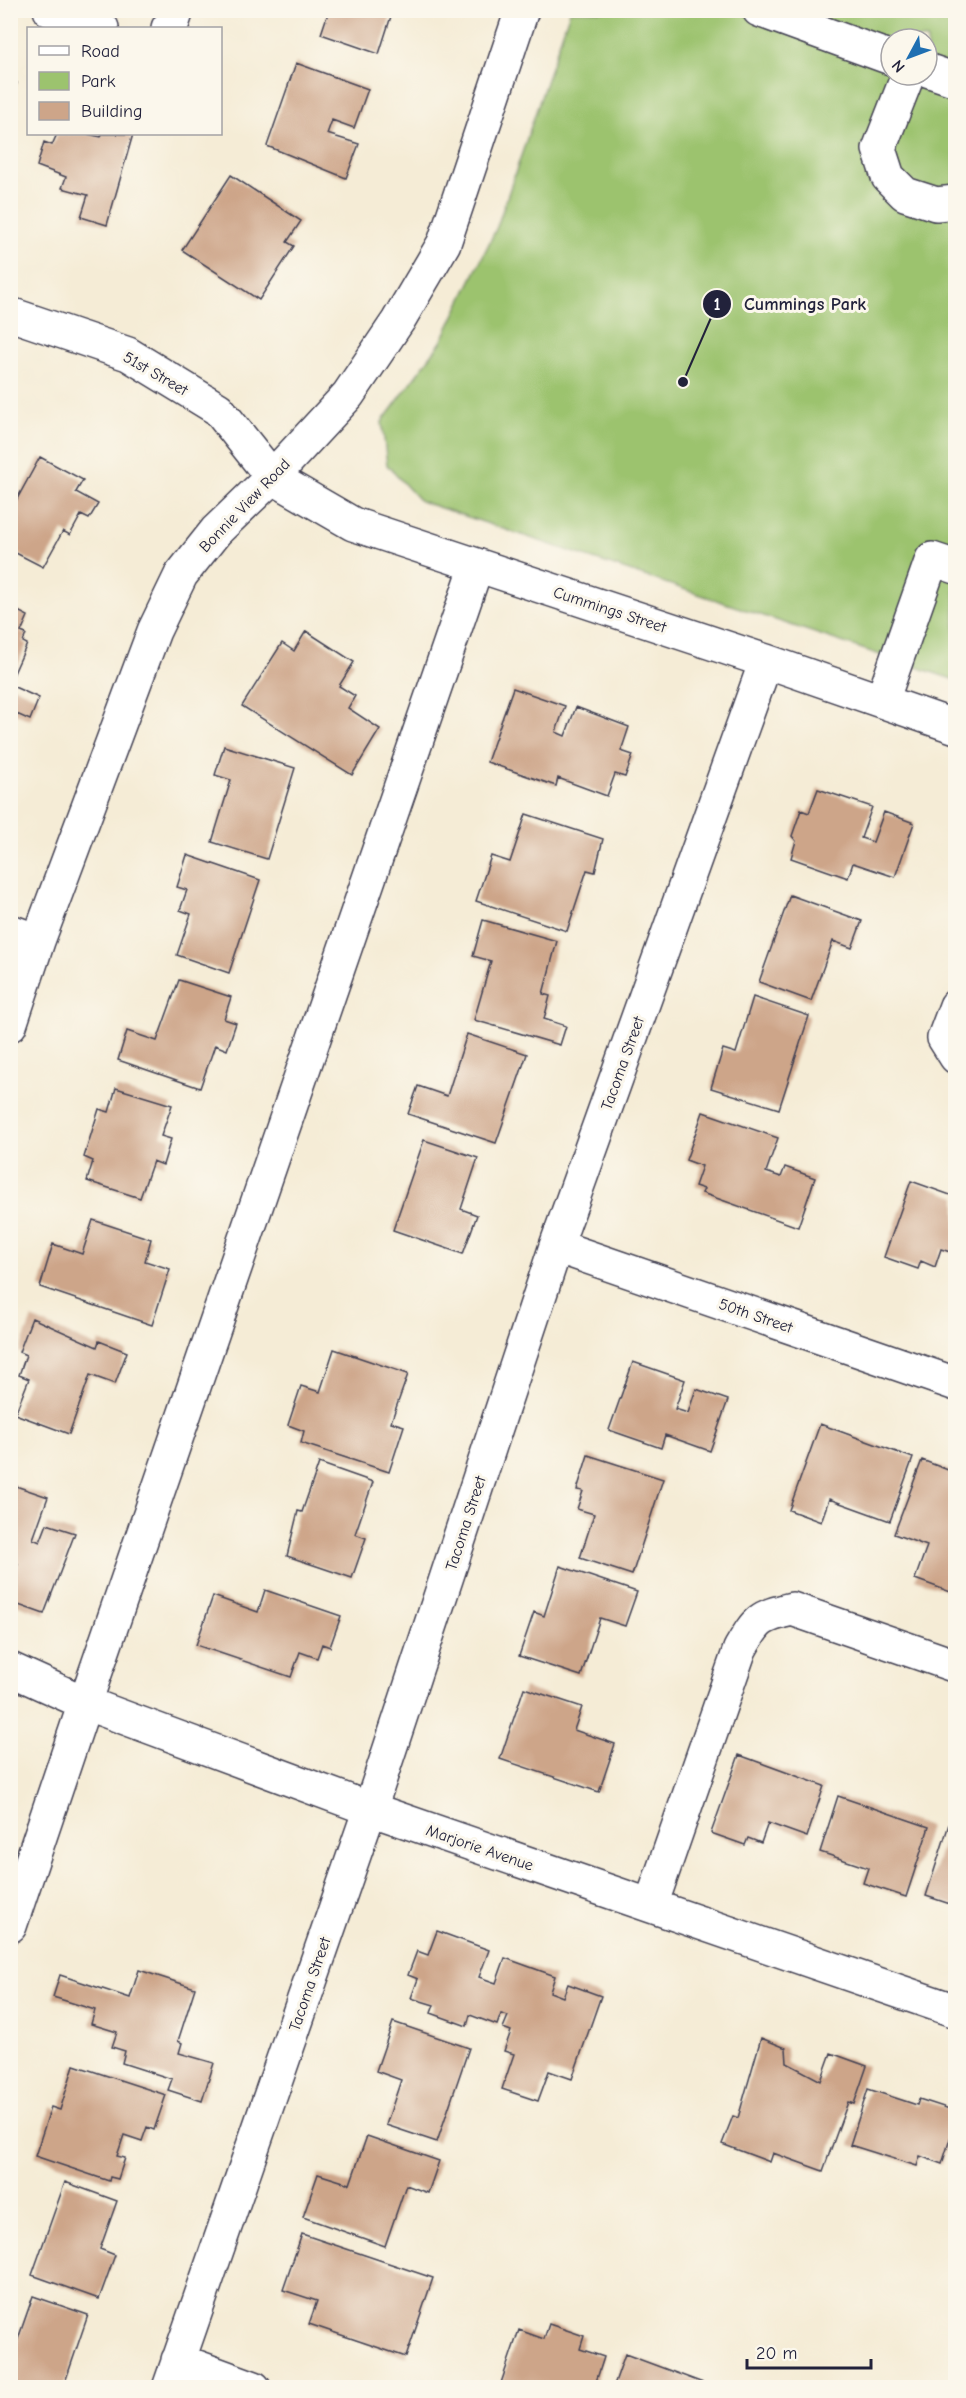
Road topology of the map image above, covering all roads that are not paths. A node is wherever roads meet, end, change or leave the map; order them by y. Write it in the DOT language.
graph roads {
  1 [pos="50,10"];
  2 [pos="177,10"];
  3 [pos="522,10"];
  4 [pos="759,10"];
  5 [pos="99,27"];
  6 [pos="171,27"];
  7 [pos="879,54"];
  8 [pos="939,74"];
  9 [pos="956,80"];
  10 [pos="903,87"];
  11 [pos="956,202"];
  12 [pos="10,314"];
  13 [pos="272,477"];
  14 [pos="477,565"];
  15 [pos="956,567"];
  16 [pos="766,661"];
  17 [pos="882,701"];
  18 [pos="956,727"];
  19 [pos="24,936"];
  20 [pos="956,1006"];
  21 [pos="10,1025"];
  22 [pos="956,1057"];
  23 [pos="556,1246"];
  24 [pos="956,1384"];
  25 [pos="956,1666"];
  26 [pos="10,1669"];
  27 [pos="85,1703"];
  28 [pos="370,1809"];
  29 [pos="651,1905"];
  30 [pos="10,1926"];
  31 [pos="956,2012"];
  32 [pos="174,2374"];
  33 [pos="254,2388"];
  1 -- 5 [label="street"];
  2 -- 6 [label="street"];
  3 -- 13 [label="street, Bonnie View Road"];
  4 -- 7 [label="street"];
  8 -- 9 [label="street"];
  10 -- 11 [label="street"];
  12 -- 13 [label="street, 51st Street"];
  13 -- 14 [label="street, Cummings Street"];
  13 -- 19 [label="street, Bonnie View Road"];
  14 -- 16 [label="street, Cummings Street"];
  14 -- 27 [label="street"];
  15 -- 17 [label="street"];
  16 -- 17 [label="street, Cummings Street"];
  16 -- 23 [label="street, Tacoma Street"];
  17 -- 18 [label="street, Cummings Street"];
  19 -- 21 [label="street, Bonnie View Road"];
  20 -- 22 [label="street"];
  23 -- 24 [label="street, 50th Street"];
  23 -- 28 [label="street, Tacoma Street"];
  25 -- 29 [label="street"];
  26 -- 27 [label="street, Marjorie Avenue"];
  27 -- 28 [label="street, Marjorie Avenue"];
  27 -- 30 [label="street"];
  28 -- 29 [label="street, Marjorie Avenue"];
  28 -- 32 [label="street, Tacoma Street"];
  29 -- 31 [label="street, Marjorie Avenue"];
  32 -- 33 [label="street"];
}
